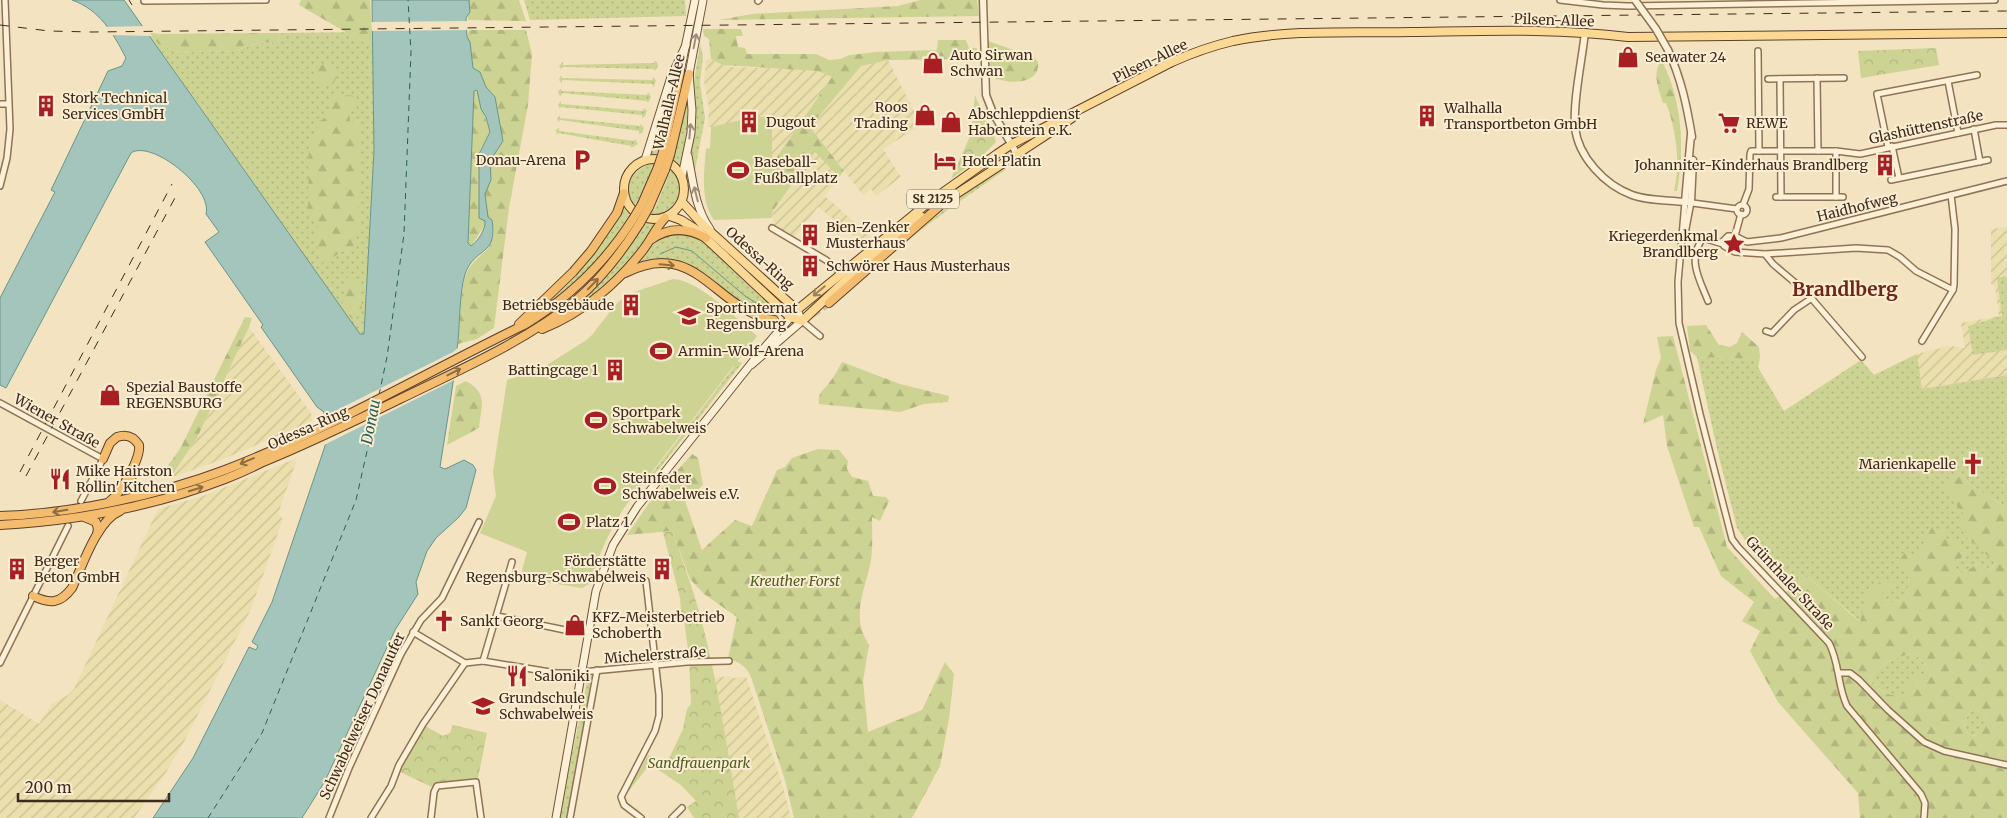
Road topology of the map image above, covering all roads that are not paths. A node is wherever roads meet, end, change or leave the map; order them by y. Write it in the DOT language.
graph roads {
  1 [pos="5,0"];
  2 [pos="266,0"];
  3 [pos="695,0"];
  4 [pos="703,0"];
  5 [pos="983,0"];
  6 [pos="1560,0"];
  7 [pos="1635,0"];
  8 [pos="1995,0"];
  9 [pos="144,1"];
  10 [pos="154,1"];
  11 [pos="1908,1"];
  12 [pos="1651,2"];
  13 [pos="1725,2"];
  14 [pos="1816,2"];
  15 [pos="1586,32"];
  16 [pos="2007,33"];
  17 [pos="686,45"];
  18 [pos="1758,51"];
  19 [pos="680,72"];
  20 [pos="689,74"];
  21 [pos="1977,75"];
  22 [pos="1817,78"];
  23 [pos="1844,78"];
  24 [pos="1768,79"];
  25 [pos="1780,79"];
  26 [pos="1948,80"];
  27 [pos="1112,93"];
  28 [pos="1878,94"];
  29 [pos="1870,95"];
  30 [pos="0,104"];
  31 [pos="8,104"];
  32 [pos="2007,125"];
  33 [pos="1974,130"];
  34 [pos="1958,133"];
  35 [pos="1012,144"];
  36 [pos="1890,147"];
  37 [pos="1759,151"];
  38 [pos="1781,151"];
  39 [pos="1818,151"];
  40 [pos="1836,151"];
  41 [pos="688,152"];
  42 [pos="667,153"];
  43 [pos="1017,154"];
  44 [pos="645,160"];
  45 [pos="1988,160"];
  46 [pos="1980,162"];
  47 [pos="966,175"];
  48 [pos="682,176"];
  49 [pos="1899,178"];
  50 [pos="1891,180"];
  51 [pos="2007,181"];
  52 [pos="972,183"];
  53 [pos="0,186"];
  54 [pos="624,193"];
  55 [pos="1951,195"];
  56 [pos="1836,197"];
  57 [pos="1843,197"];
  58 [pos="682,202"];
  59 [pos="1688,202"];
  60 [pos="943,203"];
  61 [pos="1743,205"];
  62 [pos="646,206"];
  63 [pos="1737,209"];
  64 [pos="1741,214"];
  65 [pos="668,217"];
  66 [pos="637,221"];
  67 [pos="772,228"];
  68 [pos="714,233"];
  69 [pos="1735,236"];
  70 [pos="706,238"];
  71 [pos="650,240"];
  72 [pos="1723,244"];
  73 [pos="1765,254"];
  74 [pos="841,273"];
  75 [pos="621,276"];
  76 [pos="1953,290"];
  77 [pos="1812,298"];
  78 [pos="1708,300"];
  79 [pos="829,303"];
  80 [pos="797,310"];
  81 [pos="790,317"];
  82 [pos="774,320"];
  83 [pos="802,321"];
  84 [pos="515,329"];
  85 [pos="1766,331"];
  86 [pos="526,335"];
  87 [pos="820,336"];
  88 [pos="1922,341"];
  89 [pos="1862,357"];
  90 [pos="751,364"];
  91 [pos="0,403"];
  92 [pos="103,459"];
  93 [pos="130,470"];
  94 [pos="142,493"];
  95 [pos="81,501"];
  96 [pos="108,502"];
  97 [pos="132,506"];
  98 [pos="0,516"];
  99 [pos="80,516"];
  100 [pos="11,520"];
  101 [pos="479,522"];
  102 [pos="0,525"];
  103 [pos="68,526"];
  104 [pos="95,540"];
  105 [pos="512,562"];
  106 [pos="646,581"];
  107 [pos="34,596"];
  108 [pos="497,616"];
  109 [pos="566,630"];
  110 [pos="413,632"];
  111 [pos="483,661"];
  112 [pos="729,662"];
  113 [pos="0,663"];
  114 [pos="465,663"];
  115 [pos="655,665"];
  116 [pos="597,670"];
  117 [pos="582,672"];
  118 [pos="1839,673"];
  119 [pos="2007,765"];
  120 [pos="682,808"];
  121 [pos="328,818"];
  122 [pos="371,818"];
  123 [pos="431,818"];
  124 [pos="482,818"];
  125 [pos="556,818"];
  126 [pos="570,818"];
  127 [pos="641,818"];
  128 [pos="672,818"];
  129 [pos="1924,818"];
  1 -- 31 [label="street"];
  2 -- 10 [label="street"];
  3 -- 17 [label="main road, Walhalla-Allee"];
  20 -- 4 [label="main road, Walhalla-Allee, one-way"];
  5 -- 35 [label="street"];
  6 -- 12 [label="street"];
  7 -- 59 [label="street, Grünthaler Straße, bridge"];
  8 -- 11 [label="street"];
  9 -- 10 [label="street"];
  11 -- 14 [label="street"];
  12 -- 13 [label="street"];
  13 -- 14 [label="street"];
  15 -- 16 [label="main road, Pilsen-Allee"];
  15 -- 27 [label="main road, Pilsen-Allee"];
  15 -- 59 [label="street"];
  17 -- 19 [label="main road, Walhalla-Allee"];
  17 -- 44 [label="main road"];
  18 -- 37 [label="street"];
  19 -- 42 [label="highway, Walhalla-Allee"];
  41 -- 20 [label="main road, one-way"];
  20 -- 42 [label="highway, Walhalla-Allee"];
  21 -- 26 [label="street"];
  22 -- 23 [label="street"];
  22 -- 25 [label="street"];
  22 -- 39 [label="street"];
  24 -- 25 [label="street"];
  25 -- 38 [label="street"];
  26 -- 28 [label="street"];
  26 -- 34 [label="street"];
  27 -- 35 [label="main road, Pilsen-Allee"];
  27 -- 43 [label="main road, Pilsen-Allee"];
  28 -- 29 [label="street"];
  28 -- 36 [label="street"];
  30 -- 31 [label="street"];
  31 -- 53 [label="street"];
  32 -- 33 [label="street, Glashüttenstraße"];
  33 -- 34 [label="street, Glashüttenstraße"];
  33 -- 46 [label="street"];
  34 -- 36 [label="street, Glashüttenstraße"];
  35 -- 43 [label="street"];
  35 -- 47 [label="main road, St 2125"];
  36 -- 40 [label="street, Glashüttenstraße"];
  36 -- 49 [label="street"];
  37 -- 38 [label="street, Glashüttenstraße"];
  37 -- 61 [label="street, Glashüttenstraße"];
  38 -- 39 [label="street, Glashüttenstraße"];
  38 -- 56 [label="street"];
  39 -- 40 [label="street, Glashüttenstraße"];
  40 -- 56 [label="street"];
  41 -- 48 [label="main road"];
  68 -- 41 [label="main road, one-way"];
  42 -- 62 [label="highway, Walhalla-Allee, bridge"];
  43 -- 52 [label="main road, Pilsen-Allee"];
  44 -- 48 [label="main road"];
  44 -- 54 [label="main road"];
  45 -- 46 [label="street"];
  46 -- 49 [label="street"];
  47 -- 52 [label="main road"];
  47 -- 74 [label="main road, St 2125"];
  48 -- 58 [label="main road"];
  49 -- 50 [label="street"];
  51 -- 55 [label="street, Haidhofweg"];
  52 -- 60 [label="main road, Pilsen-Allee"];
  54 -- 65 [label="main road"];
  54 -- 84 [label="highway"];
  55 -- 69 [label="street, Haidhofweg"];
  55 -- 76 [label="street"];
  56 -- 57 [label="street"];
  58 -- 65 [label="main road"];
  58 -- 68 [label="main road, Odessa-Ring"];
  59 -- 63 [label="street"];
  59 -- 118 [label="street, Grünthaler Straße"];
  60 -- 79 [label="highway"];
  60 -- 83 [label="main road, St 2125"];
  61 -- 63 [label="street"];
  61 -- 64 [label="street"];
  62 -- 66 [label="highway, Odessa-Ring, bridge"];
  63 -- 64 [label="street"];
  64 -- 69 [label="street"];
  65 -- 70 [label="main road, Odessa-Ring"];
  65 -- 71 [label="highway"];
  66 -- 84 [label="highway, Odessa-Ring"];
  86 -- 66 [label="highway, Odessa-Ring, one-way"];
  67 -- 74 [label="street"];
  68 -- 80 [label="main road, Odessa-Ring"];
  69 -- 72 [label="street"];
  70 -- 71 [label="highway"];
  70 -- 81 [label="main road, Odessa-Ring"];
  71 -- 75 [label="highway"];
  72 -- 73 [label="street"];
  72 -- 78 [label="street"];
  73 -- 76 [label="street"];
  73 -- 77 [label="street"];
  74 -- 80 [label="main road, St 2125, one-way"];
  75 -- 82 [label="highway, one-way"];
  75 -- 86 [label="highway"];
  76 -- 88 [label="street"];
  77 -- 85 [label="street"];
  77 -- 89 [label="street"];
  80 -- 81 [label="main road, St 2125"];
  80 -- 83 [label="main road, Odessa-Ring"];
  81 -- 83 [label="main road, Odessa-Ring"];
  81 -- 90 [label="main road, St 2125"];
  83 -- 87 [label="street"];
  83 -- 90 [label="main road, St 2125"];
  84 -- 94 [label="highway, Odessa-Ring, one-way"];
  97 -- 86 [label="highway, Odessa-Ring, one-way"];
  90 -- 117 [label="main road, St 2125"];
  91 -- 92 [label="street, Wiener Straße"];
  92 -- 93 [label="highway"];
  92 -- 95 [label="street"];
  93 -- 94 [label="highway"];
  93 -- 96 [label="highway"];
  94 -- 96 [label="highway, Odessa-Ring"];
  96 -- 100 [label="highway, Odessa-Ring, one-way"];
  97 -- 99 [label="highway, Odessa-Ring"];
  97 -- 104 [label="highway"];
  98 -- 100 [label="highway, Odessa-Ring"];
  99 -- 100 [label="highway, Odessa-Ring"];
  99 -- 104 [label="highway"];
  100 -- 102 [label="highway, Odessa-Ring"];
  101 -- 110 [label="street, Schwabelweiser Donauufer"];
  103 -- 107 [label="street"];
  104 -- 107 [label="highway"];
  105 -- 108 [label="street"];
  106 -- 115 [label="street"];
  107 -- 113 [label="street"];
  108 -- 109 [label="street"];
  108 -- 111 [label="street"];
  110 -- 114 [label="street"];
  110 -- 121 [label="street, Schwabelweiser Donauufer"];
  111 -- 114 [label="street, Michelerstraße"];
  111 -- 117 [label="street, Michelerstraße"];
  112 -- 115 [label="street, Michelerstraße"];
  114 -- 122 [label="street"];
  115 -- 116 [label="street, Michelerstraße"];
  115 -- 127 [label="street"];
  116 -- 117 [label="street, Michelerstraße"];
  116 -- 126 [label="street"];
  117 -- 125 [label="main road, St 2125"];
  118 -- 119 [label="street"];
  118 -- 129 [label="street, Grünthaler Straße"];
  120 -- 128 [label="street"];
  123 -- 124 [label="street"];
}
